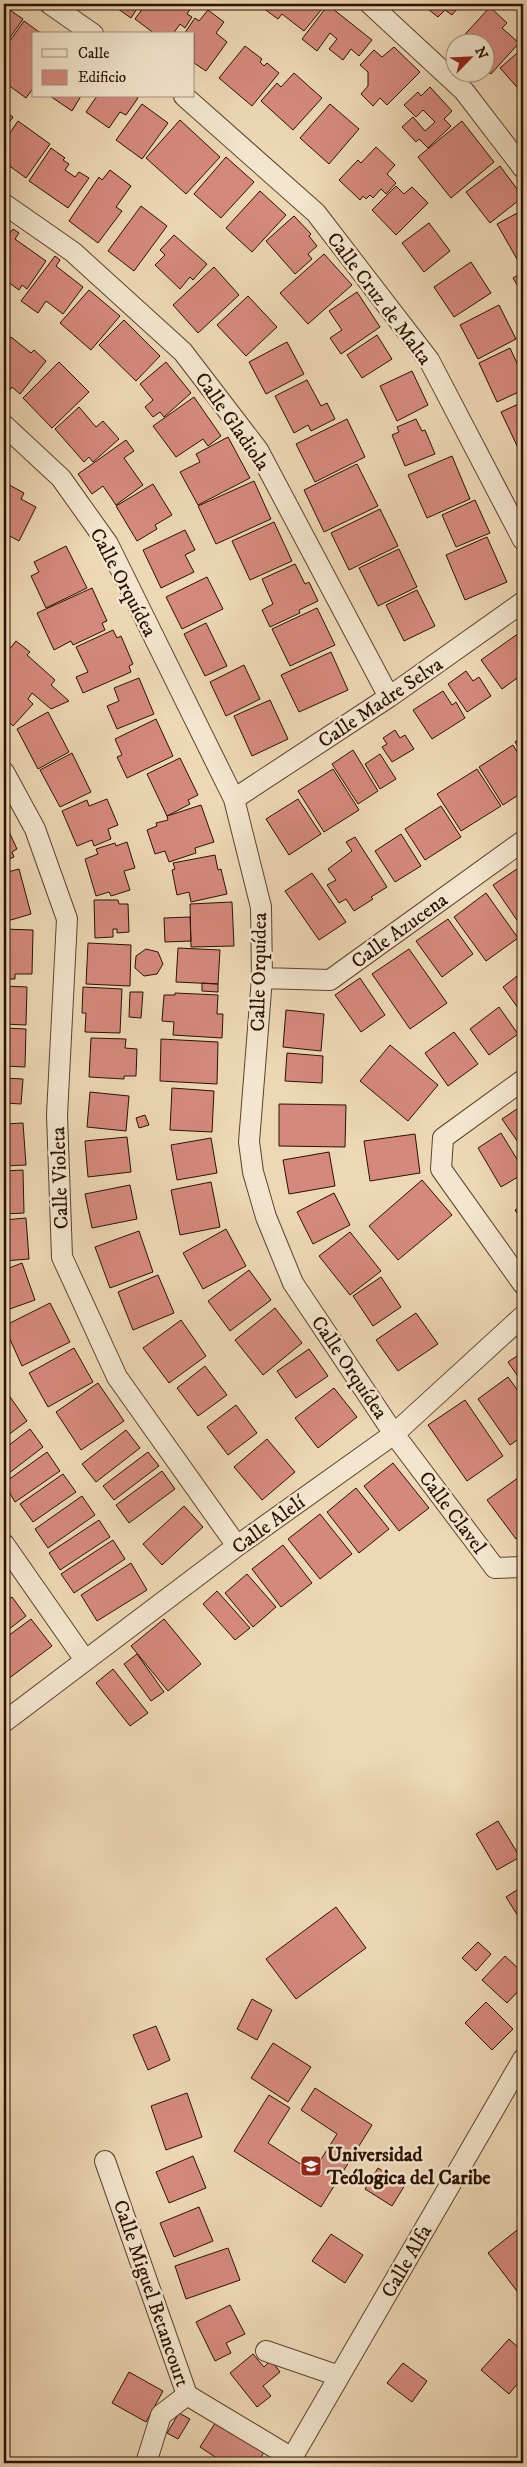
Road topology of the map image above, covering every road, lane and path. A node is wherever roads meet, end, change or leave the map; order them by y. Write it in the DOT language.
graph roads {
  1 [pos="50,4"];
  2 [pos="370,4"];
  3 [pos="90,32"];
  4 [pos="186,98"];
  5 [pos="523,168"];
  6 [pos="4,204"];
  7 [pos="4,425"];
  8 [pos="523,540"];
  9 [pos="523,602"];
  10 [pos="389,698"];
  11 [pos="4,772"];
  12 [pos="234,799"];
  13 [pos="523,841"];
  14 [pos="262,978"];
  15 [pos="523,1080"];
  16 [pos="523,1284"];
  17 [pos="523,1316"];
  18 [pos="394,1434"];
  19 [pos="4,1544"];
  20 [pos="237,1546"];
  21 [pos="523,1567"];
  22 [pos="85,1660"];
  23 [pos="4,1722"];
  24 [pos="523,2059"];
  25 [pos="105,2161"];
  26 [pos="266,2351"];
  27 [pos="340,2376"];
  28 [pos="188,2395"];
  29 [pos="290,2461"];
  30 [pos="146,2463"];
  1 -- 3 [label="street"];
  2 -- 5 [label="street"];
  4 -- 8 [label="street, Calle Cruz de Malta"];
  6 -- 10 [label="street, Calle Gladiola"];
  7 -- 12 [label="street, Calle Orquídea"];
  9 -- 10 [label="street, Calle Madre Selva"];
  10 -- 12 [label="street, Calle Madre Selva"];
  11 -- 20 [label="street, Calle Violeta"];
  12 -- 14 [label="street, Calle Orquídea"];
  13 -- 14 [label="street, Calle Azucena"];
  14 -- 18 [label="street, Calle Orquídea"];
  15 -- 16 [label="street"];
  17 -- 18 [label="street, Calle Alelí"];
  18 -- 20 [label="street, Calle Alelí"];
  18 -- 21 [label="street, Calle Clavel"];
  19 -- 22 [label="street"];
  20 -- 22 [label="street, Calle Alelí"];
  22 -- 23 [label="street, Calle Alelí"];
  24 -- 27 [label="street, Calle Alfa"];
  25 -- 28 [label="street, Calle Miguel Betancourt"];
  26 -- 27 [label="street"];
  27 -- 29 [label="street, Calle Alfa"];
  28 -- 29 [label="street, Calle Miguel Betancourt"];
  28 -- 30 [label="street"];
}
